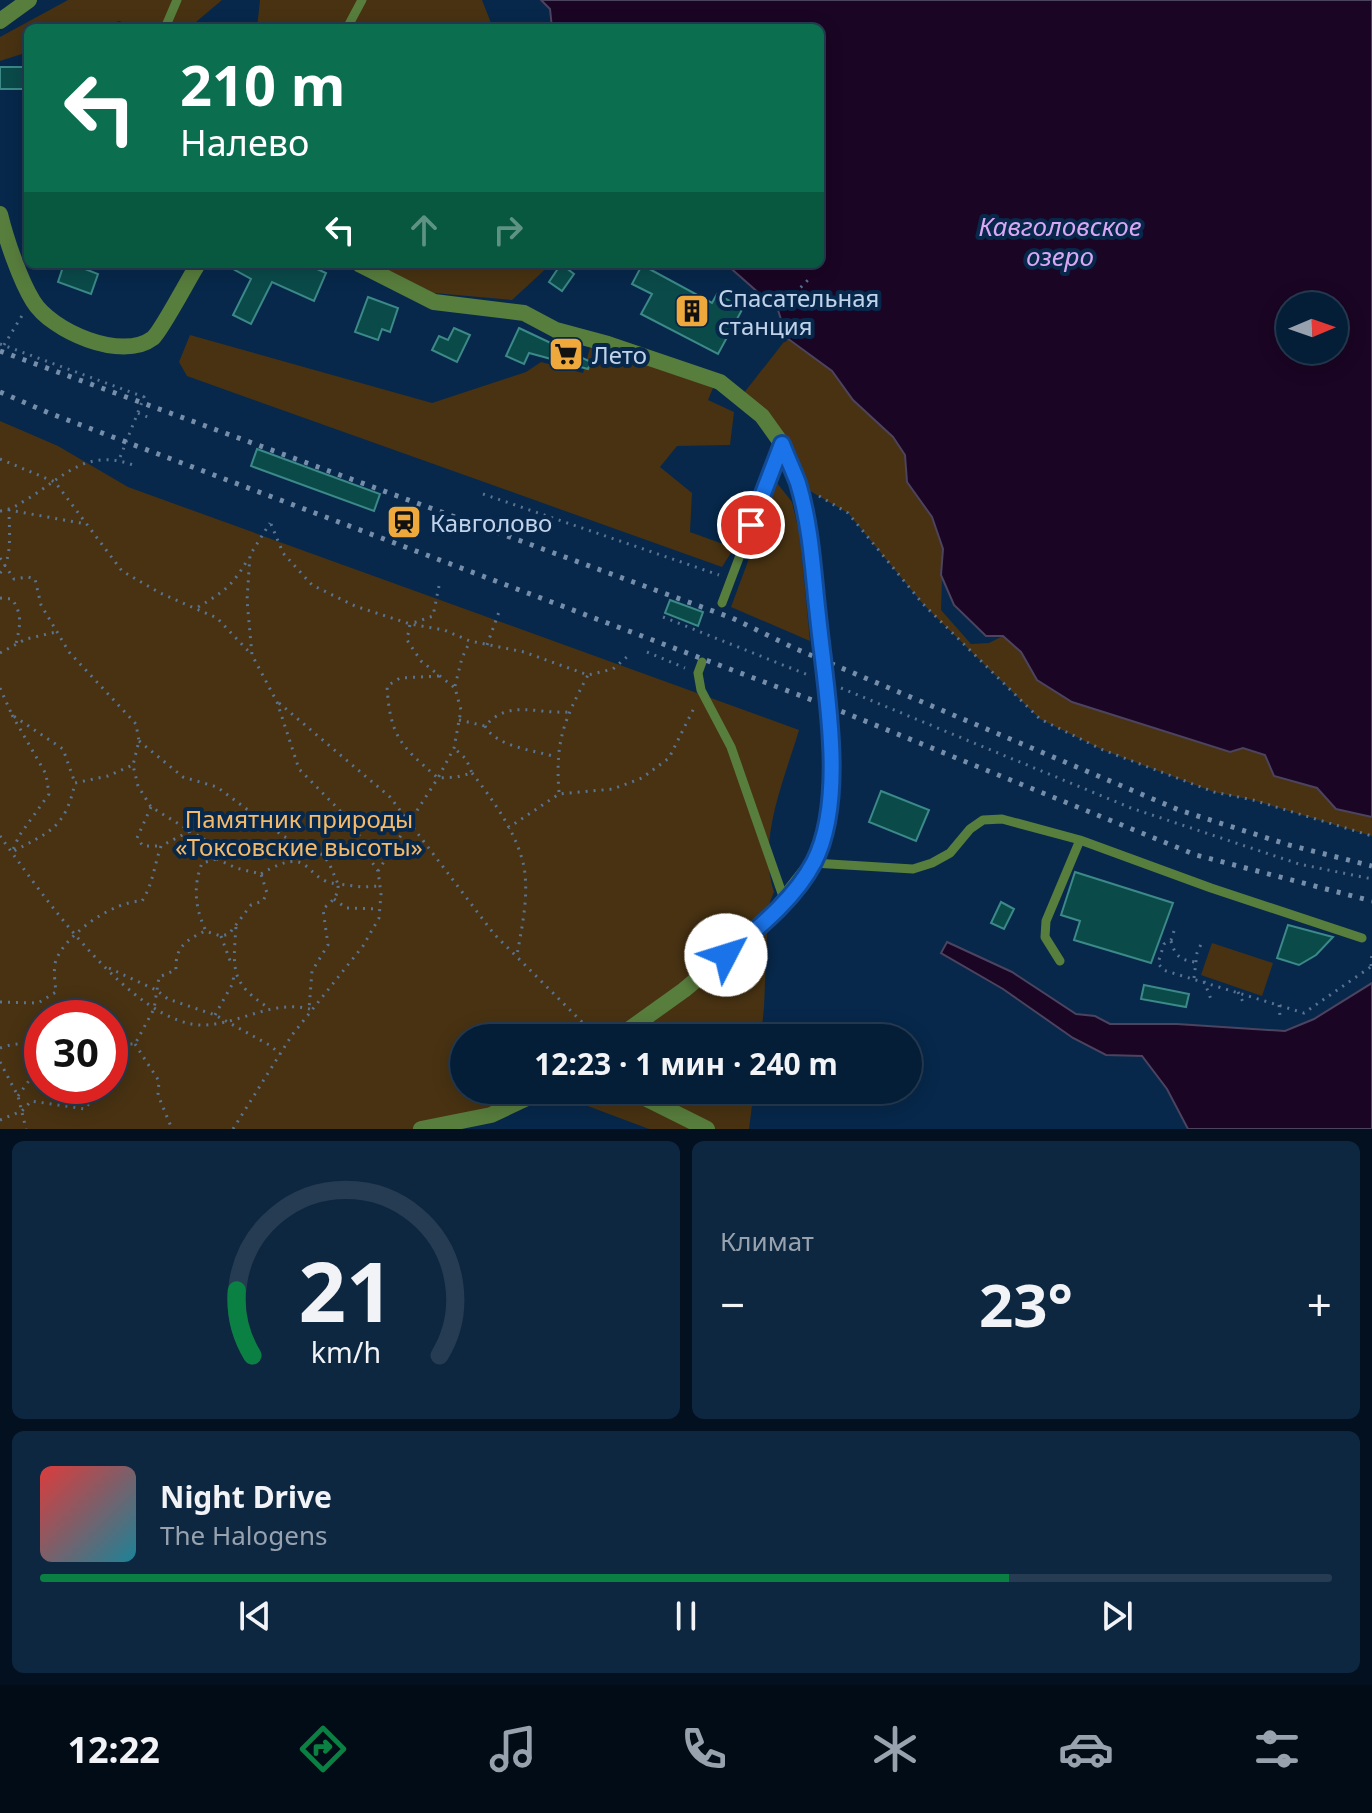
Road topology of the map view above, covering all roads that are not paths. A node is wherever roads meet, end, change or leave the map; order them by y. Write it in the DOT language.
graph roads {
  1 [pos="29,0"];
  2 [pos="177,0"];
  3 [pos="362,0"];
  4 [pos="0,21"];
  5 [pos="167,24"];
  6 [pos="349,24"];
  7 [pos="0,214"];
  8 [pos="196,268"];
  9 [pos="367,268"];
  10 [pos="782,444"];
  11 [pos="722,603"];
  12 [pos="702,662"];
  13 [pos="1080,840"];
  14 [pos="813,863"];
  15 [pos="785,902"];
  16 [pos="1362,938"];
  17 [pos="1060,961"];
  18 [pos="637,1024"];
  19 [pos="520,1104"];
  20 [pos="657,1104"];
  21 [pos="488,1122"];
  22 [pos="421,1129"];
  23 [pos="707,1129"];
  1 -- 4 [label="street"];
  2 -- 5 [label="lane"];
  3 -- 6 [label="lane"];
  7 -- 8 [label="street"];
  9 -- 10 [label="street"];
  10 -- 11 [label="lane"];
  10 -- 14 [label="street"];
  12 -- 15 [label="lane"];
  13 -- 14 [label="lane"];
  13 -- 16 [label="lane"];
  13 -- 17 [label="lane"];
  14 -- 15 [label="street"];
  15 -- 18 [label="street"];
  19 -- 21 [label="street"];
  20 -- 23 [label="street"];
  21 -- 22 [label="street"];
}
